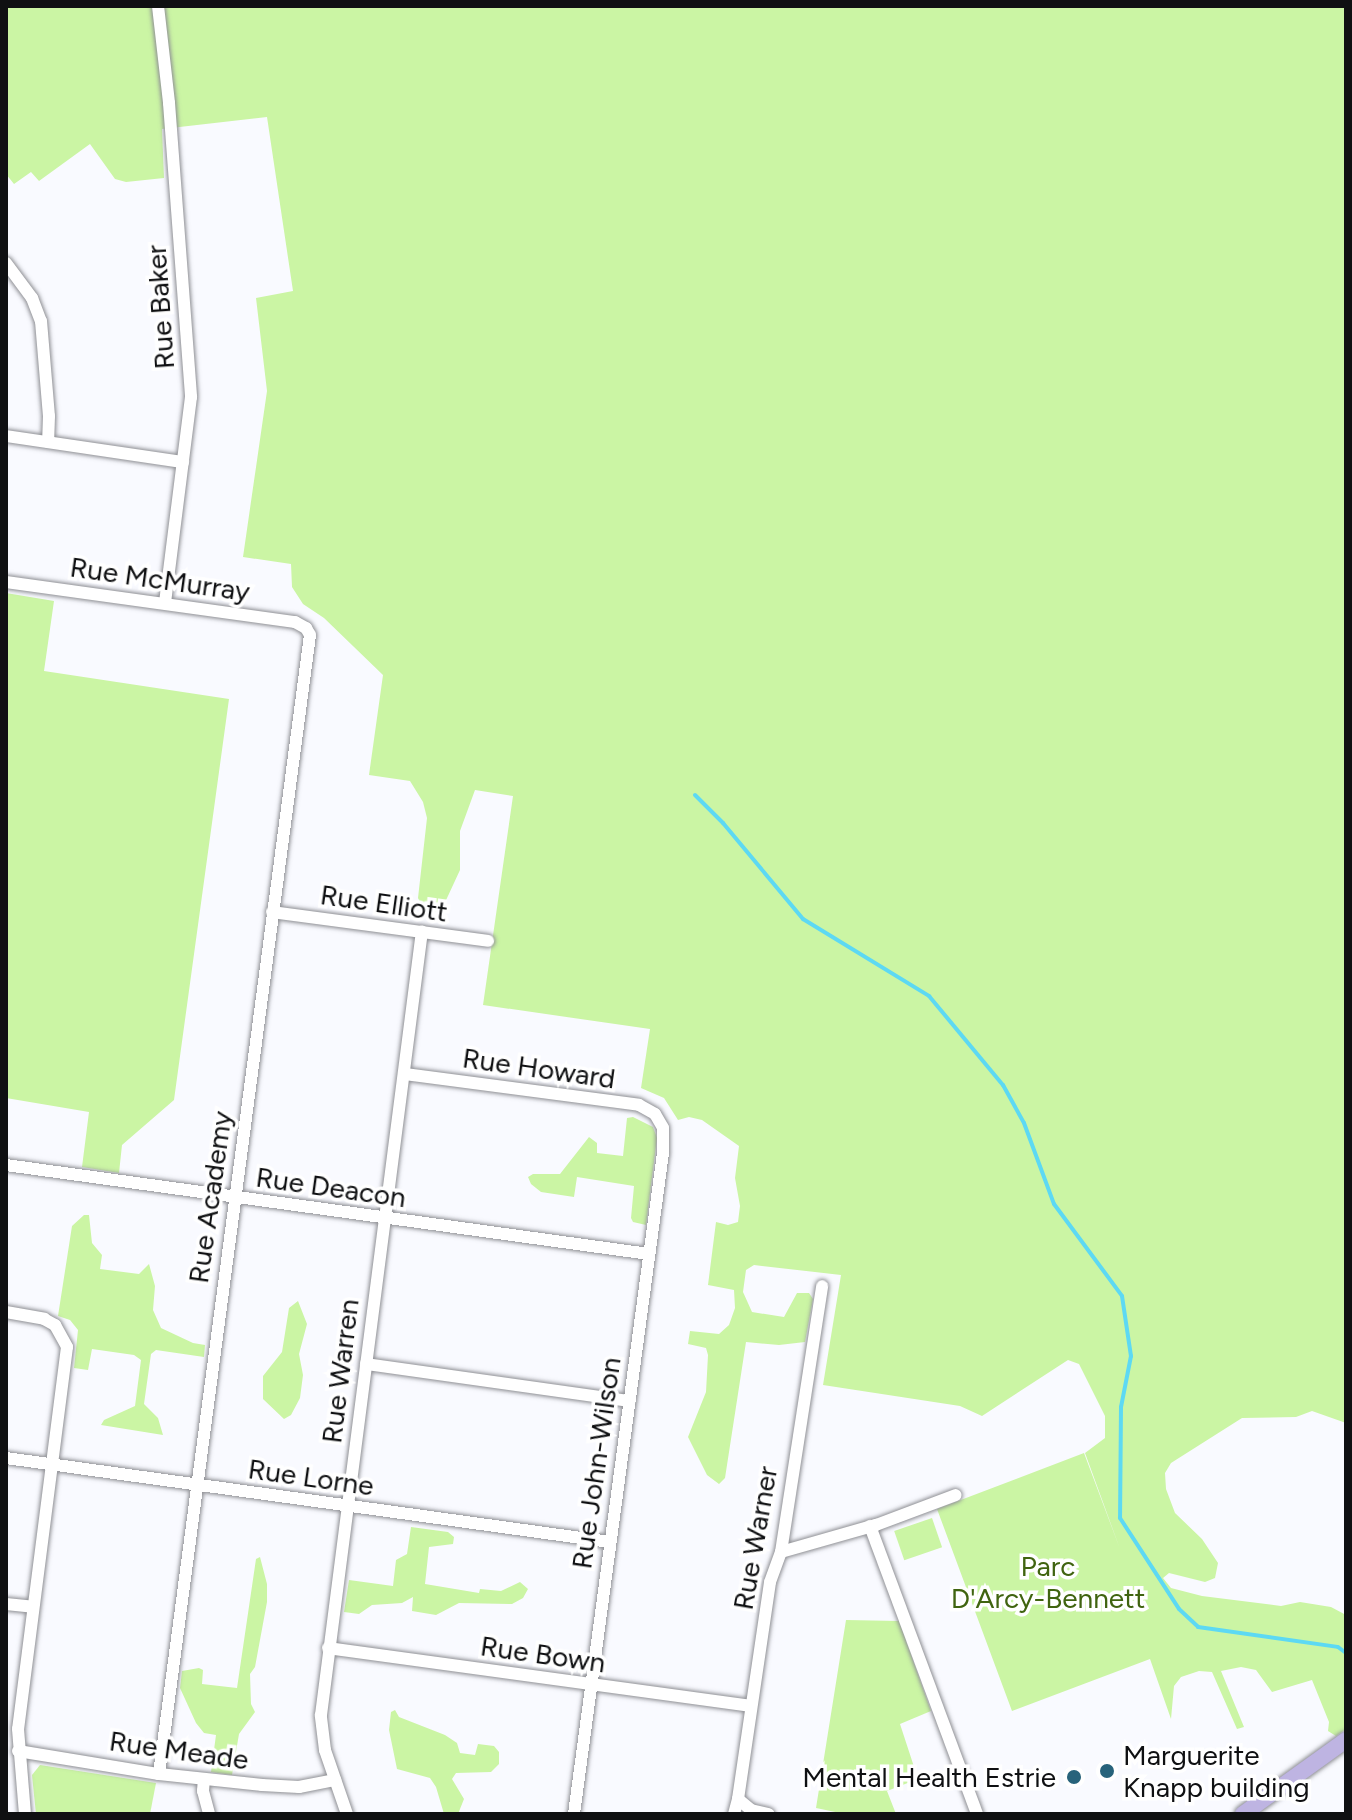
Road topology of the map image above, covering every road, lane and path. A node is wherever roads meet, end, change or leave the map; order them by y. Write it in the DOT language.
graph roads {
  1 [pos="158,6"];
  2 [pos="6,263"];
  3 [pos="6,436"];
  4 [pos="48,442"];
  5 [pos="183,462"];
  6 [pos="6,582"];
  7 [pos="165,603"];
  8 [pos="306,628"];
  9 [pos="272,912"];
  10 [pos="422,931"];
  11 [pos="488,941"];
  12 [pos="405,1074"];
  13 [pos="661,1120"];
  14 [pos="6,1165"];
  15 [pos="234,1198"];
  16 [pos="384,1218"];
  17 [pos="649,1254"];
  18 [pos="822,1286"];
  19 [pos="6,1312"];
  20 [pos="366,1364"];
  21 [pos="629,1401"];
  22 [pos="6,1458"];
  23 [pos="53,1465"];
  24 [pos="196,1486"];
  25 [pos="956,1495"];
  26 [pos="348,1506"];
  27 [pos="870,1526"];
  28 [pos="610,1542"];
  29 [pos="781,1552"];
  30 [pos="6,1604"];
  31 [pos="33,1607"];
  32 [pos="328,1648"];
  33 [pos="591,1686"];
  34 [pos="751,1706"];
  35 [pos="1346,1740"];
  36 [pos="18,1751"];
  37 [pos="159,1774"];
  38 [pos="204,1779"];
  39 [pos="335,1780"];
  40 [pos="738,1799"];
  41 [pos="25,1814"];
  42 [pos="209,1814"];
  43 [pos="347,1814"];
  44 [pos="574,1814"];
  45 [pos="734,1814"];
  46 [pos="769,1814"];
  47 [pos="977,1814"];
  48 [pos="1243,1814"];
  1 -- 5 [label="street, Rue Baker"];
  2 -- 4 [label="street"];
  3 -- 4 [label="street"];
  4 -- 5 [label="street"];
  5 -- 7 [label="street, Rue Baker"];
  6 -- 7 [label="street, Rue McMurray"];
  7 -- 8 [label="street, Rue McMurray"];
  8 -- 9 [label="street, Rue Academy"];
  9 -- 10 [label="street, Rue Elliott"];
  9 -- 15 [label="street, Rue Academy"];
  10 -- 11 [label="street, Rue Elliott"];
  10 -- 12 [label="street, Rue Warren"];
  12 -- 13 [label="street, Rue Howard"];
  12 -- 16 [label="street, Rue Warren"];
  13 -- 17 [label="street, Rue John-Wilson"];
  14 -- 15 [label="street, Rue Deacon"];
  15 -- 16 [label="street, Rue Deacon"];
  15 -- 24 [label="street, Rue Academy"];
  16 -- 17 [label="street, Rue Deacon"];
  16 -- 20 [label="street, Rue Warren"];
  17 -- 21 [label="street, Rue John-Wilson"];
  18 -- 29 [label="street, Rue Warner"];
  19 -- 23 [label="street"];
  20 -- 21 [label="street"];
  20 -- 26 [label="street, Rue Warren"];
  21 -- 28 [label="street, Rue John-Wilson"];
  22 -- 23 [label="street, Rue Lorne"];
  23 -- 24 [label="street, Rue Lorne"];
  23 -- 31 [label="street"];
  24 -- 26 [label="street, Rue Lorne"];
  24 -- 37 [label="street, Rue Academy"];
  25 -- 27 [label="street"];
  26 -- 28 [label="street, Rue Lorne"];
  26 -- 32 [label="street, Rue Warren"];
  27 -- 29 [label="street"];
  27 -- 47 [label="street"];
  28 -- 33 [label="street, Rue John-Wilson"];
  29 -- 34 [label="street, Rue Warner"];
  30 -- 31 [label="street"];
  31 -- 36 [label="street"];
  32 -- 33 [label="street, Rue Bown"];
  32 -- 39 [label="street, Rue Warren"];
  33 -- 34 [label="street, Rue Bown"];
  33 -- 44 [label="street, Rue John-Wilson"];
  34 -- 40 [label="street, Rue Warner"];
  35 -- 48 [label="main road"];
  36 -- 37 [label="street, Rue Meade"];
  36 -- 41 [label="street"];
  37 -- 38 [label="street, Rue Meade"];
  38 -- 39 [label="street, Rue Meade"];
  38 -- 42 [label="street"];
  39 -- 43 [label="street, Rue Warren"];
  40 -- 45 [label="street, Rue Warner"];
  40 -- 46 [label="street"];
}
